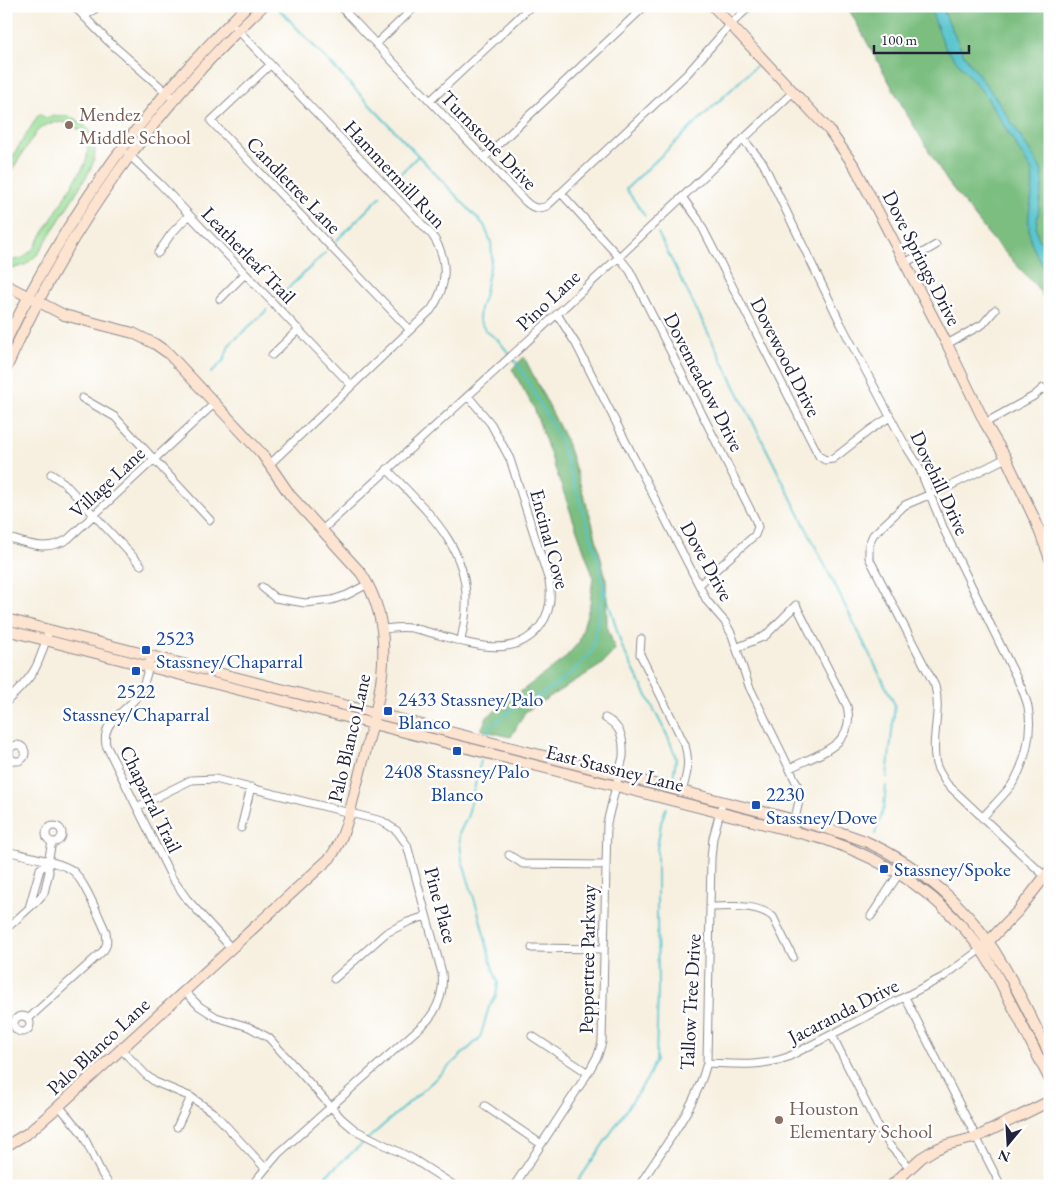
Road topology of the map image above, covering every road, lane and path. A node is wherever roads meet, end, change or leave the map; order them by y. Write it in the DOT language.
graph roads {
  1 [pos="74,6"];
  2 [pos="100,6"];
  3 [pos="247,6"];
  4 [pos="263,6"];
  5 [pos="340,6"];
  6 [pos="416,6"];
  7 [pos="531,6"];
  8 [pos="645,6"];
  9 [pos="713,6"];
  10 [pos="750,6"];
  11 [pos="84,16"];
  12 [pos="230,22"];
  13 [pos="730,25"];
  14 [pos="238,30"];
  15 [pos="376,44"];
  16 [pos="270,64"];
  17 [pos="166,92"];
  18 [pos="793,92"];
  19 [pos="174,100"];
  20 [pos="430,102"];
  21 [pos="743,139"];
  22 [pos="121,149"];
  23 [pos="130,156"];
  24 [pos="484,158"];
  25 [pos="561,193"];
  26 [pos="682,198"];
  27 [pos="189,215"];
  28 [pos="936,245"];
  29 [pos="158,253"];
  30 [pos="619,257"];
  31 [pos="905,263"];
  32 [pos="245,274"];
  33 [pos="6,285"];
  34 [pos="28,297"];
  35 [pos="220,299"];
  36 [pos="38,302"];
  37 [pos="995,310"];
  38 [pos="557,314"];
  39 [pos="299,329"];
  40 [pos="410,330"];
  41 [pos="6,342"];
  42 [pos="947,344"];
  43 [pos="272,355"];
  44 [pos="6,369"];
  45 [pos="352,386"];
  46 [pos="1050,393"];
  47 [pos="468,396"];
  48 [pos="82,398"];
  49 [pos="216,403"];
  50 [pos="890,416"];
  51 [pos="985,423"];
  52 [pos="1006,458"];
  53 [pos="154,460"];
  54 [pos="270,464"];
  55 [pos="387,469"];
  56 [pos="51,474"];
  57 [pos="930,494"];
  58 [pos="95,515"];
  59 [pos="210,520"];
  60 [pos="322,530"];
  61 [pos="6,537"];
  62 [pos="1050,559"];
  63 [pos="141,565"];
  64 [pos="368,584"];
  65 [pos="699,584"];
  66 [pos="262,587"];
  67 [pos="6,619"];
  68 [pos="382,629"];
  69 [pos="6,630"];
  70 [pos="49,630"];
  71 [pos="641,639"];
  72 [pos="46,640"];
  73 [pos="461,640"];
  74 [pos="736,648"];
  75 [pos="152,656"];
  76 [pos="149,667"];
  77 [pos="6,702"];
  78 [pos="375,713"];
  79 [pos="604,718"];
  80 [pos="372,724"];
  81 [pos="790,768"];
  82 [pos="618,775"];
  83 [pos="615,786"];
  84 [pos="251,787"];
  85 [pos="679,791"];
  86 [pos="137,807"];
  87 [pos="721,807"];
  88 [pos="349,813"];
  89 [pos="982,818"];
  90 [pos="795,820"];
  91 [pos="241,828"];
  92 [pos="792,831"];
  93 [pos="52,842"];
  94 [pos="6,852"];
  95 [pos="509,855"];
  96 [pos="48,862"];
  97 [pos="906,864"];
  98 [pos="606,865"];
  99 [pos="900,873"];
  100 [pos="1048,876"];
  101 [pos="710,907"];
  102 [pos="426,916"];
  103 [pos="871,916"];
  104 [pos="6,929"];
  105 [pos="984,946"];
  106 [pos="532,948"];
  107 [pos="232,949"];
  108 [pos="604,949"];
  109 [pos="793,957"];
  110 [pos="334,979"];
  111 [pos="184,991"];
  112 [pos="905,997"];
  113 [pos="28,1019"];
  114 [pos="832,1035"];
  115 [pos="532,1036"];
  116 [pos="121,1049"];
  117 [pos="1050,1056"];
  118 [pos="707,1063"];
  119 [pos="588,1073"];
  120 [pos="1050,1080"];
  121 [pos="191,1098"];
  122 [pos="1050,1101"];
  123 [pos="60,1106"];
  124 [pos="485,1106"];
  125 [pos="331,1107"];
  126 [pos="177,1127"];
  127 [pos="977,1137"];
  128 [pos="541,1144"];
  129 [pos="6,1146"];
  130 [pos="265,1168"];
  131 [pos="910,1168"];
  132 [pos="110,1186"];
  133 [pos="251,1186"];
  134 [pos="455,1186"];
  135 [pos="514,1186"];
  136 [pos="639,1186"];
  137 [pos="892,1186"];
  138 [pos="1001,1186"];
  1 -- 11 [label="street"];
  2 -- 11 [label="street"];
  3 -- 12 [label="main road"];
  4 -- 14 [label="main road"];
  5 -- 15 [label="street, Turnstone Drive"];
  6 -- 15 [label="street"];
  7 -- 20 [label="street"];
  8 -- 24 [label="street"];
  9 -- 13 [label="main road, Dove Springs Drive"];
  10 -- 13 [label="street, Turnstone Drive"];
  11 -- 17 [label="street"];
  12 -- 14 [label="street, Hammermill Run"];
  12 -- 17 [label="main road"];
  13 -- 18 [label="main road, Dove Springs Drive"];
  13 -- 25 [label="street, Turnstone Drive"];
  14 -- 16 [label="street, Hammermill Run"];
  14 -- 19 [label="main road"];
  15 -- 20 [label="street, Turnstone Drive"];
  16 -- 40 [label="street, Hammermill Run"];
  16 -- 40 [label="street, Candletree Lane"];
  17 -- 19 [label="street"];
  17 -- 22 [label="main road"];
  18 -- 21 [label="street, Pino Lane"];
  18 -- 31 [label="main road, Dove Springs Drive"];
  19 -- 23 [label="main road"];
  20 -- 24 [label="street, Turnstone Drive"];
  21 -- 26 [label="street, Pino Lane"];
  21 -- 50 [label="street, Dovehill Drive"];
  22 -- 23 [label="street, Leatherleaf Trail"];
  22 -- 34 [label="main road"];
  23 -- 27 [label="street, Leatherleaf Trail"];
  23 -- 36 [label="main road"];
  24 -- 25 [label="street, Turnstone Drive"];
  25 -- 30 [label="street, Dovemeadow Drive"];
  26 -- 30 [label="street, Pino Lane"];
  26 -- 50 [label="street, Dovewood Drive"];
  27 -- 29 [label="street"];
  27 -- 32 [label="street, Leatherleaf Trail"];
  28 -- 31 [label="street"];
  30 -- 38 [label="street, Pino Lane"];
  30 -- 65 [label="street, Dovemeadow Drive"];
  31 -- 42 [label="main road, Dove Springs Drive"];
  32 -- 35 [label="street"];
  32 -- 39 [label="street, Leatherleaf Trail"];
  33 -- 34 [label="main road, Palo Blanco Lane"];
  34 -- 36 [label="main road, Palo Blanco Lane"];
  34 -- 41 [label="main road"];
  36 -- 44 [label="main road"];
  36 -- 49 [label="main road, Palo Blanco Lane"];
  37 -- 42 [label="street"];
  38 -- 47 [label="street, Pino Lane"];
  38 -- 65 [label="street, Dove Drive"];
  39 -- 43 [label="street"];
  39 -- 45 [label="street, Leatherleaf Trail"];
  40 -- 45 [label="street, Hammermill Run"];
  42 -- 51 [label="main road, Dove Springs Drive"];
  45 -- 54 [label="street, Hammermill Run"];
  46 -- 51 [label="street"];
  47 -- 55 [label="street, Pino Lane"];
  47 -- 73 [label="street, Encinal Cove"];
  48 -- 53 [label="street"];
  49 -- 53 [label="street, Village Lane"];
  49 -- 54 [label="main road, Palo Blanco Lane"];
  50 -- 57 [label="street, Dovehill Drive"];
  51 -- 52 [label="main road, Dove Springs Drive"];
  52 -- 57 [label="street"];
  52 -- 62 [label="main road, Dove Springs Drive"];
  53 -- 58 [label="street, Village Lane"];
  53 -- 59 [label="street"];
  54 -- 60 [label="main road, Palo Blanco Lane"];
  55 -- 60 [label="street, Pino Lane"];
  55 -- 73 [label="street"];
  56 -- 58 [label="street"];
  57 -- 89 [label="street, Dovehill Drive"];
  57 -- 89 [label="street"];
  58 -- 61 [label="street, Village Lane"];
  58 -- 63 [label="street"];
  60 -- 64 [label="main road, Palo Blanco Lane"];
  64 -- 66 [label="street"];
  64 -- 68 [label="main road, Palo Blanco Lane"];
  65 -- 74 [label="street, Dove Drive"];
  67 -- 70 [label="main road, East Stassney Lane"];
  68 -- 73 [label="street, Encinal Cove"];
  68 -- 78 [label="main road, Palo Blanco Lane"];
  69 -- 72 [label="main road, East Stassney Lane"];
  70 -- 72 [label="street"];
  70 -- 75 [label="main road, East Stassney Lane"];
  71 -- 85 [label="street"];
  72 -- 76 [label="main road, East Stassney Lane"];
  72 -- 77 [label="street"];
  74 -- 81 [label="street, Dove Drive"];
  74 -- 81 [label="street"];
  75 -- 76 [label="street, Chaparral Trail"];
  75 -- 78 [label="main road, East Stassney Lane"];
  76 -- 80 [label="main road, East Stassney Lane"];
  76 -- 86 [label="street, Chaparral Trail"];
  78 -- 80 [label="main road, Palo Blanco Lane"];
  78 -- 82 [label="main road, East Stassney Lane"];
  79 -- 82 [label="street, Peppertree Parkway"];
  80 -- 83 [label="main road, East Stassney Lane"];
  80 -- 88 [label="main road, Palo Blanco Lane"];
  81 -- 90 [label="street, Dove Drive"];
  82 -- 83 [label="street, Peppertree Parkway"];
  82 -- 85 [label="main road, East Stassney Lane"];
  83 -- 87 [label="main road, East Stassney Lane"];
  83 -- 98 [label="street, Peppertree Parkway"];
  84 -- 86 [label="street, Pine Place"];
  84 -- 88 [label="street, Pine Place"];
  84 -- 91 [label="street"];
  85 -- 87 [label="main road, East Stassney Lane"];
  86 -- 107 [label="street, Chaparral Trail"];
  87 -- 90 [label="main road, East Stassney Lane"];
  87 -- 92 [label="main road, East Stassney Lane"];
  87 -- 101 [label="street, Tallow Tree Drive"];
  88 -- 102 [label="street, Pine Place"];
  88 -- 107 [label="main road, Palo Blanco Lane"];
  89 -- 100 [label="street"];
  90 -- 92 [label="street, Dove Drive"];
  90 -- 97 [label="main road, East Stassney Lane"];
  92 -- 99 [label="main road, East Stassney Lane"];
  93 -- 96 [label="street"];
  94 -- 96 [label="street"];
  95 -- 98 [label="street"];
  96 -- 104 [label="street"];
  96 -- 113 [label="street"];
  97 -- 99 [label="street"];
  97 -- 105 [label="main road, East Stassney Lane"];
  98 -- 108 [label="street, Peppertree Parkway"];
  99 -- 103 [label="street"];
  99 -- 105 [label="main road, East Stassney Lane"];
  100 -- 105 [label="main road"];
  101 -- 109 [label="street"];
  101 -- 118 [label="street, Tallow Tree Drive"];
  102 -- 110 [label="street"];
  102 -- 125 [label="street, Pine Place"];
  105 -- 112 [label="street, Jacaranda Drive"];
  105 -- 117 [label="main road, East Stassney Lane"];
  105 -- 120 [label="main road, East Stassney Lane"];
  106 -- 108 [label="street"];
  107 -- 111 [label="main road, Palo Blanco Lane"];
  108 -- 119 [label="street, Peppertree Parkway"];
  111 -- 116 [label="main road, Palo Blanco Lane"];
  111 -- 125 [label="street"];
  112 -- 114 [label="street, Jacaranda Drive"];
  112 -- 127 [label="street"];
  114 -- 118 [label="street, Jacaranda Drive"];
  114 -- 131 [label="street"];
  115 -- 119 [label="street"];
  116 -- 121 [label="street"];
  116 -- 123 [label="main road, Palo Blanco Lane"];
  118 -- 136 [label="street, Tallow Tree Drive"];
  119 -- 128 [label="street, Peppertree Parkway"];
  121 -- 126 [label="street"];
  121 -- 130 [label="street"];
  122 -- 127 [label="main road"];
  123 -- 129 [label="main road, Palo Blanco Lane"];
  123 -- 132 [label="street"];
  124 -- 128 [label="street"];
  125 -- 130 [label="street, Pine Place"];
  125 -- 134 [label="street"];
  127 -- 131 [label="main road"];
  127 -- 138 [label="street"];
  128 -- 135 [label="street, Peppertree Parkway"];
  130 -- 133 [label="street, Pine Place"];
  131 -- 137 [label="main road"];
}
